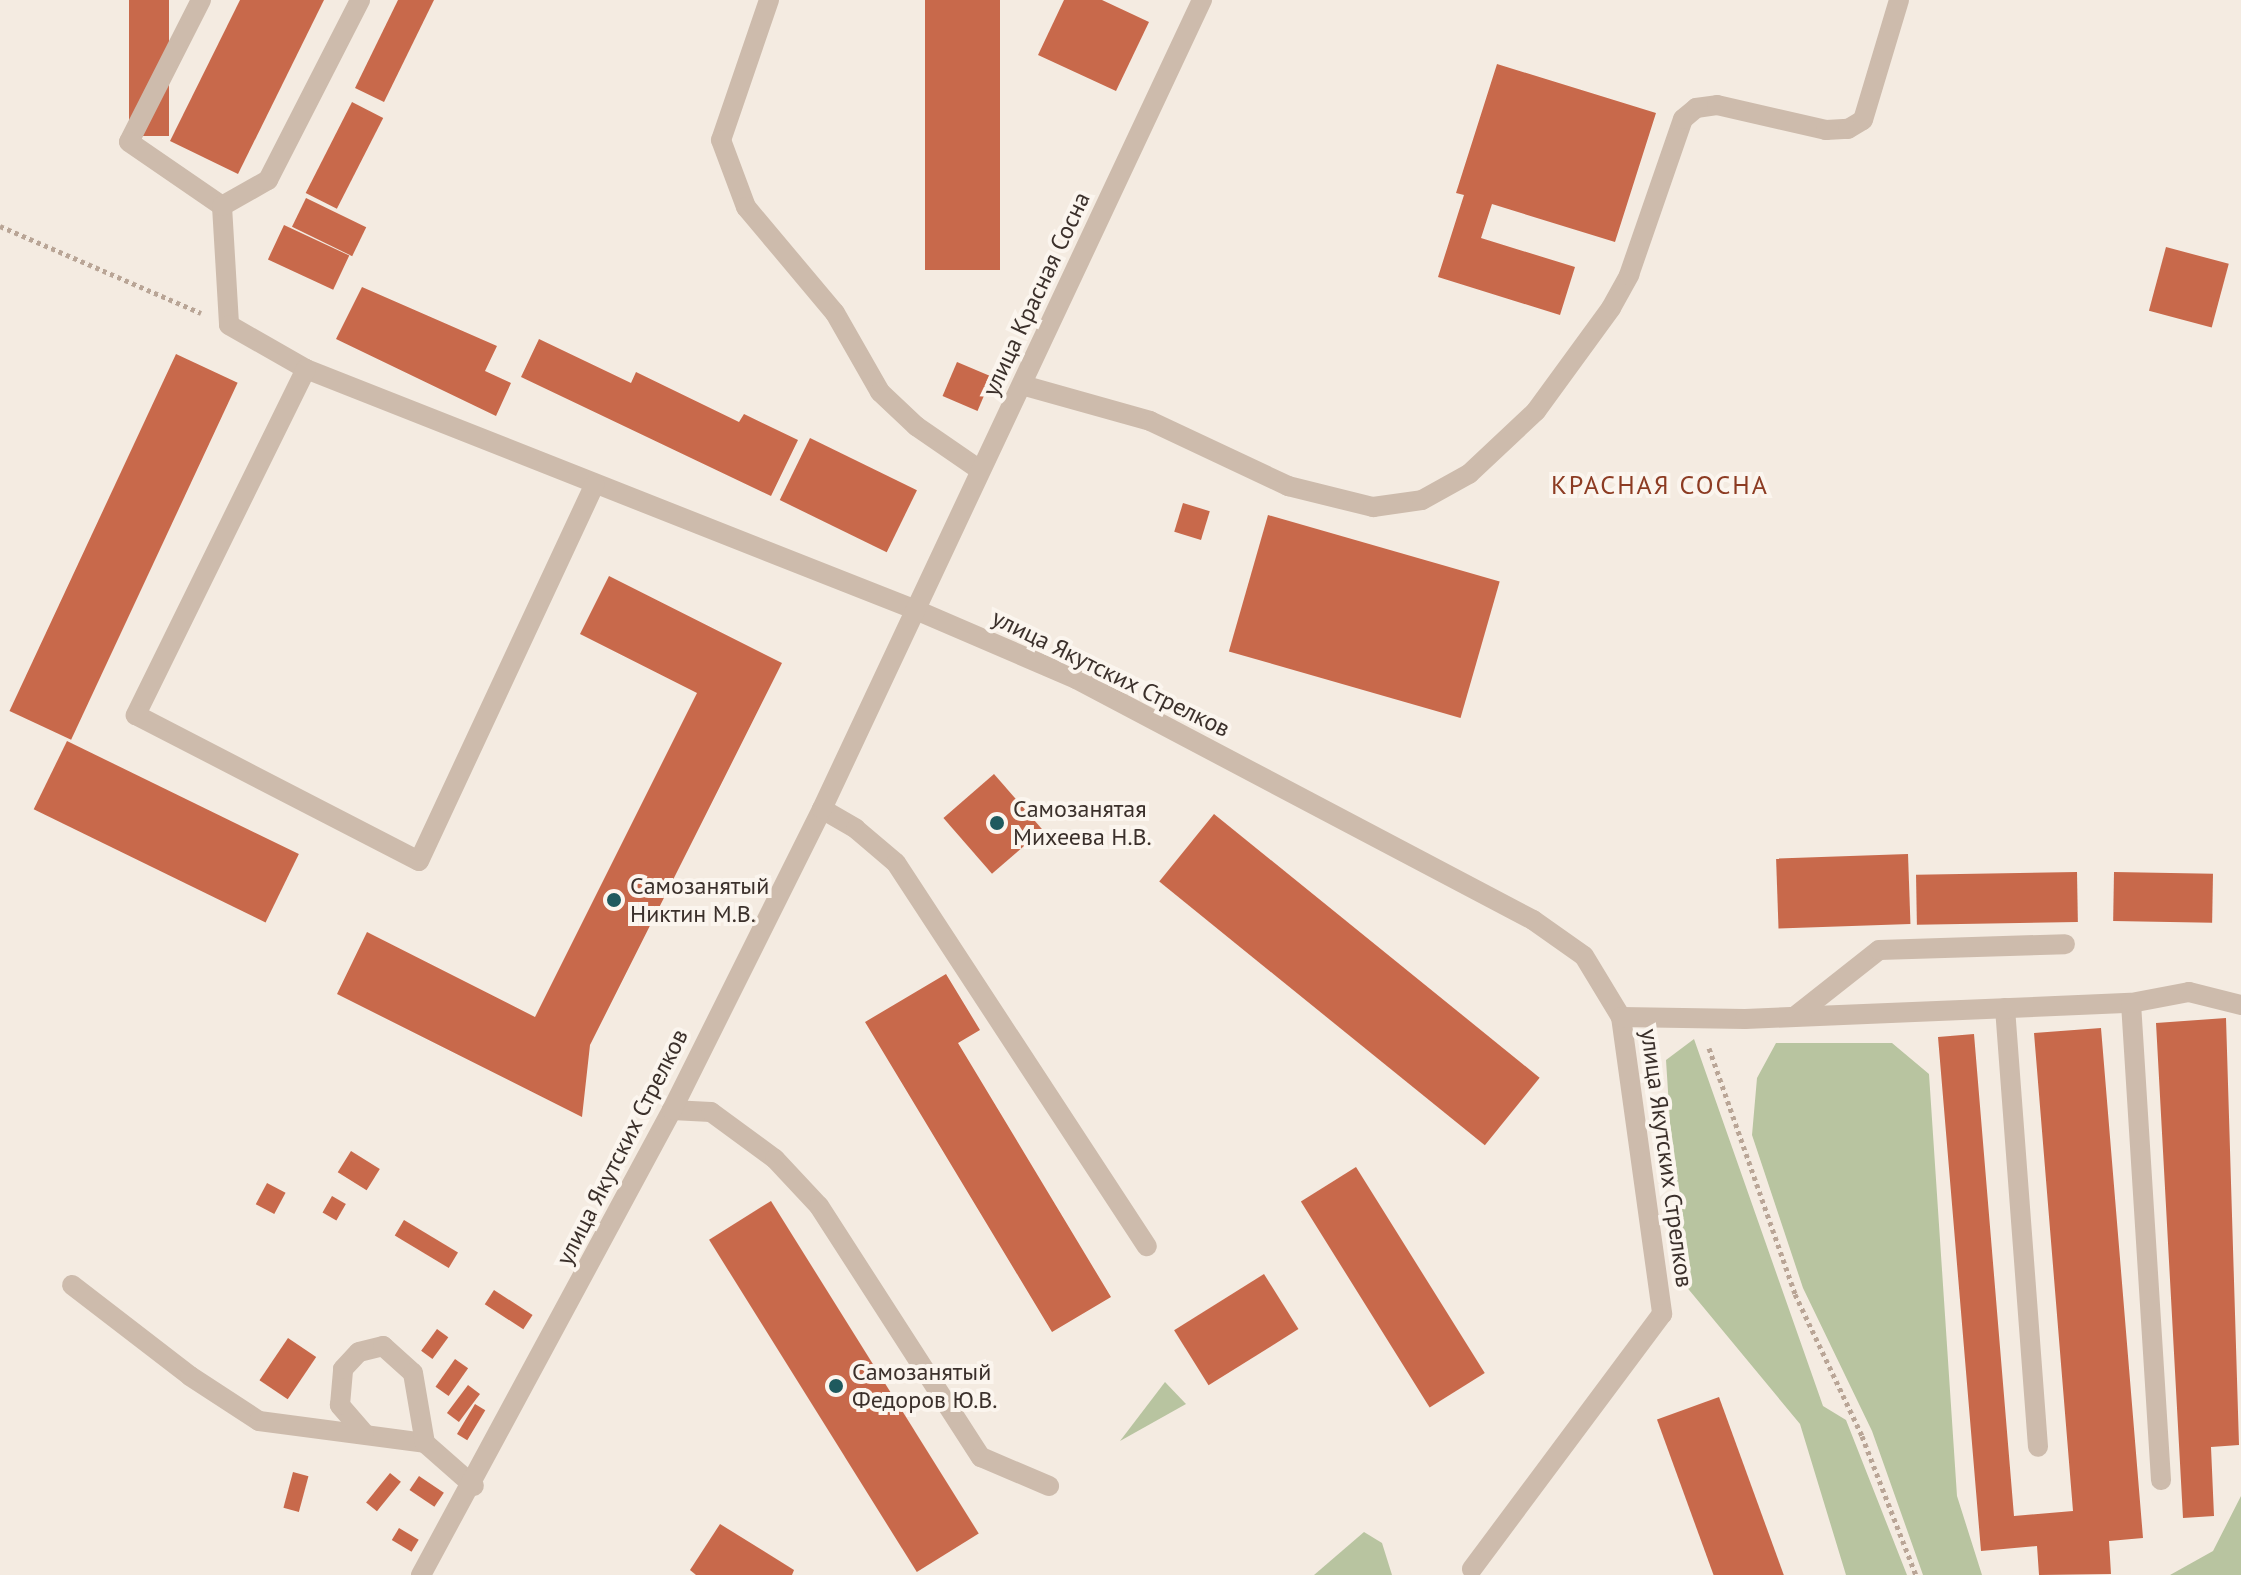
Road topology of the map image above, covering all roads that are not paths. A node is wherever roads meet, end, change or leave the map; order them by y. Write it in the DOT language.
graph roads {
  1 [pos="201,0"];
  2 [pos="360,0"];
  3 [pos="769,0"];
  4 [pos="1202,0"];
  5 [pos="1899,0"];
  6 [pos="222,206"];
  7 [pos="306,369"];
  8 [pos="1022,385"];
  9 [pos="980,470"];
  10 [pos="594,485"];
  11 [pos="916,610"];
  12 [pos="822,809"];
  13 [pos="2065,944"];
  14 [pos="2131,1003"];
  15 [pos="2241,1005"];
  16 [pos="2005,1008"];
  17 [pos="1621,1017"];
  18 [pos="1794,1017"];
  19 [pos="672,1110"];
  20 [pos="1147,1246"];
  21 [pos="72,1285"];
  22 [pos="364,1433"];
  23 [pos="425,1443"];
  24 [pos="2038,1447"];
  25 [pos="2161,1480"];
  26 [pos="474,1486"];
  27 [pos="1049,1486"];
  28 [pos="1472,1569"];
  29 [pos="421,1575"];
  1 -- 6 [label="street"];
  2 -- 6 [label="street"];
  3 -- 9 [label="street"];
  4 -- 8 [label="street, улица Красная Сосна"];
  5 -- 8 [label="street"];
  6 -- 7 [label="street"];
  7 -- 10 [label="street"];
  7 -- 10 [label="street"];
  8 -- 9 [label="street, улица Красная Сосна"];
  9 -- 11 [label="street, улица Красная Сосна"];
  10 -- 11 [label="street"];
  11 -- 12 [label="street, улица Якутских Стрелков"];
  11 -- 17 [label="street, улица Якутских Стрелков"];
  12 -- 19 [label="street, улица Якутских Стрелков"];
  12 -- 20 [label="street"];
  13 -- 18 [label="street"];
  14 -- 15 [label="street"];
  14 -- 16 [label="street"];
  14 -- 25 [label="street"];
  16 -- 18 [label="street"];
  16 -- 24 [label="street"];
  17 -- 18 [label="street"];
  17 -- 28 [label="street, улица Якутских Стрелков"];
  19 -- 26 [label="street, улица Якутских Стрелков"];
  19 -- 27 [label="street"];
  21 -- 22 [label="street"];
  22 -- 23 [label="street"];
  22 -- 23 [label="street"];
  23 -- 26 [label="street"];
  26 -- 29 [label="street, улица Якутских Стрелков"];
}
